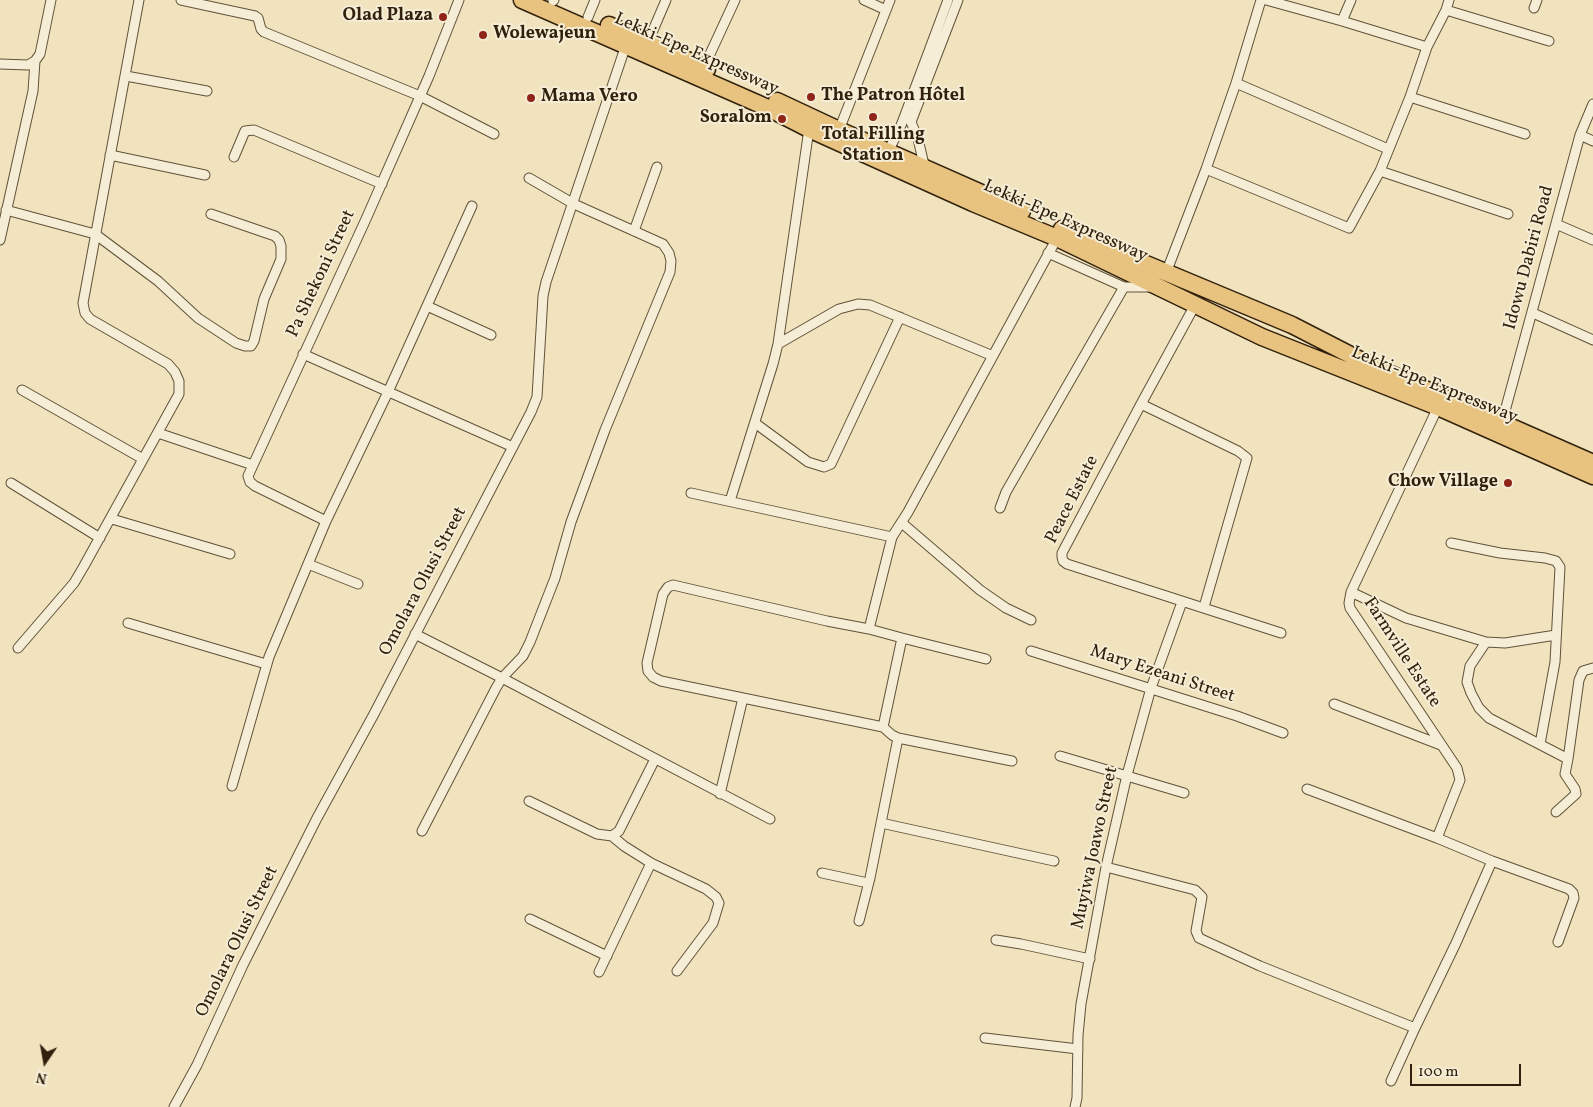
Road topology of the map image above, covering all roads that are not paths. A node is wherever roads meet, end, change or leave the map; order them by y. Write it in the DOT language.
graph roads {
  1 [pos="51,0"];
  2 [pos="139,0"];
  3 [pos="181,0"];
  4 [pos="459,0"];
  5 [pos="522,0"];
  6 [pos="552,0"];
  7 [pos="595,0"];
  8 [pos="666,0"];
  9 [pos="735,0"];
  10 [pos="864,0"];
  11 [pos="890,0"];
  12 [pos="948,0"];
  13 [pos="958,0"];
  14 [pos="1261,0"];
  15 [pos="1266,0"];
  16 [pos="1350,0"];
  17 [pos="1449,0"];
  18 [pos="886,10"];
  19 [pos="1446,10"];
  20 [pos="588,17"];
  21 [pos="1342,21"];
  22 [pos="1549,41"];
  23 [pos="648,42"];
  24 [pos="626,45"];
  25 [pos="1427,47"];
  26 [pos="35,62"];
  27 [pos="0,64"];
  28 [pos="704,68"];
  29 [pos="926,71"];
  30 [pos="126,76"];
  31 [pos="1236,83"];
  32 [pos="207,91"];
  33 [pos="420,96"];
  34 [pos="1410,97"];
  35 [pos="1593,104"];
  36 [pos="809,129"];
  37 [pos="839,130"];
  38 [pos="494,134"];
  39 [pos="1524,134"];
  40 [pos="1580,135"];
  41 [pos="1593,141"];
  42 [pos="1388,149"];
  43 [pos="888,152"];
  44 [pos="110,155"];
  45 [pos="234,157"];
  46 [pos="657,167"];
  47 [pos="925,169"];
  48 [pos="1206,169"];
  49 [pos="1380,171"];
  50 [pos="205,175"];
  51 [pos="529,178"];
  52 [pos="382,184"];
  53 [pos="574,204"];
  54 [pos="472,206"];
  55 [pos="6,210"];
  56 [pos="211,214"];
  57 [pos="1508,214"];
  58 [pos="1556,224"];
  59 [pos="634,231"];
  60 [pos="95,234"];
  61 [pos="1056,238"];
  62 [pos="0,240"];
  63 [pos="1593,240"];
  64 [pos="1048,253"];
  65 [pos="1162,280"];
  66 [pos="1124,286"];
  67 [pos="1195,305"];
  68 [pos="427,306"];
  69 [pos="1533,314"];
  70 [pos="900,318"];
  71 [pos="1276,319"];
  72 [pos="1292,325"];
  73 [pos="491,335"];
  74 [pos="1593,340"];
  75 [pos="1275,343"];
  76 [pos="778,344"];
  77 [pos="303,354"];
  78 [pos="993,356"];
  79 [pos="22,390"];
  80 [pos="388,392"];
  81 [pos="1141,404"];
  82 [pos="1438,407"];
  83 [pos="1502,422"];
  84 [pos="755,423"];
  85 [pos="158,433"];
  86 [pos="513,447"];
  87 [pos="143,459"];
  88 [pos="1593,463"];
  89 [pos="253,465"];
  90 [pos="1593,476"];
  91 [pos="11,483"];
  92 [pos="691,493"];
  93 [pos="730,501"];
  94 [pos="1000,508"];
  95 [pos="112,519"];
  96 [pos="326,521"];
  97 [pos="902,523"];
  98 [pos="892,537"];
  99 [pos="100,538"];
  100 [pos="1451,543"];
  101 [pos="230,554"];
  102 [pos="308,564"];
  103 [pos="358,584"];
  104 [pos="1351,592"];
  105 [pos="1182,602"];
  106 [pos="1204,607"];
  107 [pos="1031,620"];
  108 [pos="128,623"];
  109 [pos="869,629"];
  110 [pos="1281,633"];
  111 [pos="415,634"];
  112 [pos="1556,635"];
  113 [pos="902,638"];
  114 [pos="1486,642"];
  115 [pos="18,648"];
  116 [pos="1031,651"];
  117 [pos="986,659"];
  118 [pos="266,664"];
  119 [pos="1593,668"];
  120 [pos="502,678"];
  121 [pos="1151,688"];
  122 [pos="743,698"];
  123 [pos="1334,704"];
  124 [pos="883,727"];
  125 [pos="1283,733"];
  126 [pos="898,738"];
  127 [pos="1540,744"];
  128 [pos="1442,745"];
  129 [pos="1060,756"];
  130 [pos="655,759"];
  131 [pos="1568,759"];
  132 [pos="1012,761"];
  133 [pos="1127,775"];
  134 [pos="232,786"];
  135 [pos="1307,789"];
  136 [pos="1184,793"];
  137 [pos="720,794"];
  138 [pos="529,800"];
  139 [pos="1556,812"];
  140 [pos="770,820"];
  141 [pos="881,823"];
  142 [pos="422,831"];
  143 [pos="1438,835"];
  144 [pos="612,836"];
  145 [pos="1054,861"];
  146 [pos="1492,861"];
  147 [pos="651,863"];
  148 [pos="1106,867"];
  149 [pos="822,873"];
  150 [pos="868,883"];
  151 [pos="530,919"];
  152 [pos="859,921"];
  153 [pos="996,940"];
  154 [pos="1558,942"];
  155 [pos="607,956"];
  156 [pos="1090,959"];
  157 [pos="677,971"];
  158 [pos="599,972"];
  159 [pos="1415,1028"];
  160 [pos="985,1038"];
  161 [pos="1078,1049"];
  162 [pos="1391,1081"];
  163 [pos="174,1107"];
  164 [pos="1075,1107"];
  1 -- 26 [label="street"];
  2 -- 30 [label="street"];
  3 -- 33 [label="street"];
  4 -- 33 [label="street, Pa Shekoni Street"];
  5 -- 24 [label="highway, Lekki-Epe Expressway"];
  6 -- 20 [label="highway, Lekki-Epe Expressway"];
  7 -- 20 [label="street"];
  8 -- 23 [label="street"];
  9 -- 28 [label="street"];
  10 -- 18 [label="street"];
  11 -- 18 [label="street"];
  12 -- 29 [label="street"];
  13 -- 29 [label="street"];
  14 -- 31 [label="street"];
  15 -- 21 [label="street"];
  16 -- 21 [label="street"];
  17 -- 19 [label="street"];
  18 -- 37 [label="street"];
  19 -- 22 [label="street"];
  19 -- 25 [label="street"];
  20 -- 23 [label="highway, Lekki-Epe Expressway"];
  21 -- 25 [label="street"];
  23 -- 28 [label="highway, Lekki-Epe Expressway"];
  24 -- 36 [label="highway, Lekki-Epe Expressway"];
  24 -- 53 [label="street, Omolara Olusi Street"];
  25 -- 34 [label="street"];
  26 -- 27 [label="street"];
  26 -- 55 [label="street"];
  28 -- 37 [label="highway, Lekki-Epe Expressway"];
  29 -- 43 [label="street"];
  29 -- 47 [label="street"];
  30 -- 32 [label="street"];
  30 -- 44 [label="street"];
  31 -- 42 [label="street"];
  31 -- 48 [label="street"];
  33 -- 38 [label="street"];
  33 -- 52 [label="street, Pa Shekoni Street"];
  34 -- 39 [label="street"];
  34 -- 42 [label="street"];
  35 -- 40 [label="street, Idowu Dabiri Road"];
  36 -- 61 [label="highway, Lekki-Epe Expressway"];
  36 -- 76 [label="street"];
  37 -- 43 [label="highway, Lekki-Epe Expressway"];
  40 -- 41 [label="street"];
  40 -- 58 [label="street, Idowu Dabiri Road"];
  42 -- 49 [label="street"];
  43 -- 47 [label="highway, Lekki-Epe Expressway"];
  44 -- 50 [label="street"];
  44 -- 60 [label="street"];
  45 -- 52 [label="street"];
  46 -- 59 [label="street"];
  47 -- 65 [label="highway, Lekki-Epe Expressway"];
  48 -- 49 [label="street"];
  48 -- 65 [label="street"];
  49 -- 57 [label="street"];
  51 -- 53 [label="street"];
  52 -- 77 [label="street, Pa Shekoni Street"];
  53 -- 59 [label="street"];
  53 -- 86 [label="street, Omolara Olusi Street"];
  54 -- 68 [label="street"];
  55 -- 60 [label="street"];
  55 -- 62 [label="street"];
  56 -- 60 [label="street"];
  58 -- 63 [label="street"];
  58 -- 69 [label="street, Idowu Dabiri Road"];
  59 -- 120 [label="street"];
  60 -- 85 [label="street"];
  61 -- 64 [label="street"];
  61 -- 65 [label="highway, Lekki-Epe Expressway"];
  64 -- 66 [label="street"];
  64 -- 78 [label="street"];
  65 -- 66 [label="street"];
  65 -- 67 [label="highway, Lekki-Epe Expressway"];
  65 -- 71 [label="highway, Lekki-Epe Expressway"];
  66 -- 94 [label="street"];
  67 -- 75 [label="highway, Lekki-Epe Expressway"];
  67 -- 81 [label="street, Peace Estate"];
  68 -- 73 [label="street"];
  68 -- 80 [label="street"];
  69 -- 74 [label="street"];
  69 -- 83 [label="street, Idowu Dabiri Road"];
  70 -- 76 [label="street"];
  70 -- 78 [label="street"];
  70 -- 84 [label="street"];
  71 -- 72 [label="highway, Lekki-Epe Expressway"];
  71 -- 75 [label="highway"];
  72 -- 75 [label="highway"];
  72 -- 83 [label="highway, Lekki-Epe Expressway"];
  75 -- 82 [label="highway, Lekki-Epe Expressway"];
  76 -- 84 [label="street"];
  77 -- 80 [label="street"];
  77 -- 89 [label="street, Pa Shekoni Street"];
  78 -- 97 [label="street"];
  79 -- 87 [label="street"];
  80 -- 86 [label="street"];
  80 -- 96 [label="street"];
  81 -- 105 [label="street, Peace Estate"];
  81 -- 106 [label="street"];
  82 -- 90 [label="highway, Lekki-Epe Expressway"];
  82 -- 104 [label="street, Farmville Estate"];
  83 -- 88 [label="highway, Lekki-Epe Expressway"];
  84 -- 93 [label="street"];
  85 -- 87 [label="street"];
  85 -- 89 [label="street"];
  86 -- 111 [label="street, Omolara Olusi Street"];
  87 -- 95 [label="street"];
  89 -- 96 [label="street"];
  91 -- 99 [label="street"];
  92 -- 93 [label="street"];
  93 -- 98 [label="street"];
  95 -- 99 [label="street"];
  95 -- 101 [label="street"];
  96 -- 102 [label="street"];
  97 -- 98 [label="street"];
  97 -- 107 [label="street"];
  98 -- 109 [label="street"];
  99 -- 115 [label="street"];
  100 -- 112 [label="street"];
  102 -- 103 [label="street"];
  102 -- 118 [label="street"];
  104 -- 114 [label="street"];
  104 -- 128 [label="street, Farmville Estate"];
  105 -- 106 [label="street, Peace Estate"];
  105 -- 121 [label="street, Muyiwa Joawo Street"];
  106 -- 110 [label="street, Peace Estate"];
  108 -- 118 [label="street"];
  109 -- 113 [label="street"];
  109 -- 122 [label="street"];
  111 -- 120 [label="street"];
  111 -- 163 [label="street, Omolara Olusi Street"];
  112 -- 114 [label="street"];
  112 -- 127 [label="street"];
  113 -- 117 [label="street"];
  113 -- 124 [label="street"];
  114 -- 127 [label="street"];
  116 -- 121 [label="street, Mary Ezeani Street"];
  118 -- 134 [label="street"];
  119 -- 131 [label="street"];
  120 -- 130 [label="street"];
  120 -- 142 [label="street"];
  121 -- 125 [label="street, Mary Ezeani Street"];
  121 -- 133 [label="street, Muyiwa Joawo Street"];
  122 -- 124 [label="street"];
  122 -- 137 [label="street"];
  123 -- 128 [label="street"];
  124 -- 126 [label="street"];
  126 -- 132 [label="street"];
  126 -- 141 [label="street"];
  127 -- 131 [label="street"];
  128 -- 143 [label="street, Farmville Estate"];
  129 -- 133 [label="street"];
  130 -- 137 [label="street"];
  130 -- 144 [label="street"];
  131 -- 139 [label="street"];
  133 -- 136 [label="street"];
  133 -- 148 [label="street, Muyiwa Joawo Street"];
  135 -- 143 [label="street"];
  137 -- 140 [label="street"];
  138 -- 144 [label="street"];
  141 -- 145 [label="street"];
  141 -- 150 [label="street"];
  143 -- 146 [label="street"];
  144 -- 147 [label="street"];
  146 -- 154 [label="street"];
  146 -- 159 [label="street"];
  147 -- 155 [label="street"];
  147 -- 157 [label="street"];
  148 -- 156 [label="street, Muyiwa Joawo Street"];
  148 -- 159 [label="street"];
  149 -- 150 [label="street"];
  150 -- 152 [label="street"];
  151 -- 155 [label="street"];
  153 -- 156 [label="street"];
  155 -- 158 [label="street"];
  156 -- 161 [label="street, Muyiwa Joawo Street"];
  159 -- 162 [label="street"];
  160 -- 161 [label="street"];
  161 -- 164 [label="street, Muyiwa Joawo Street"];
}
